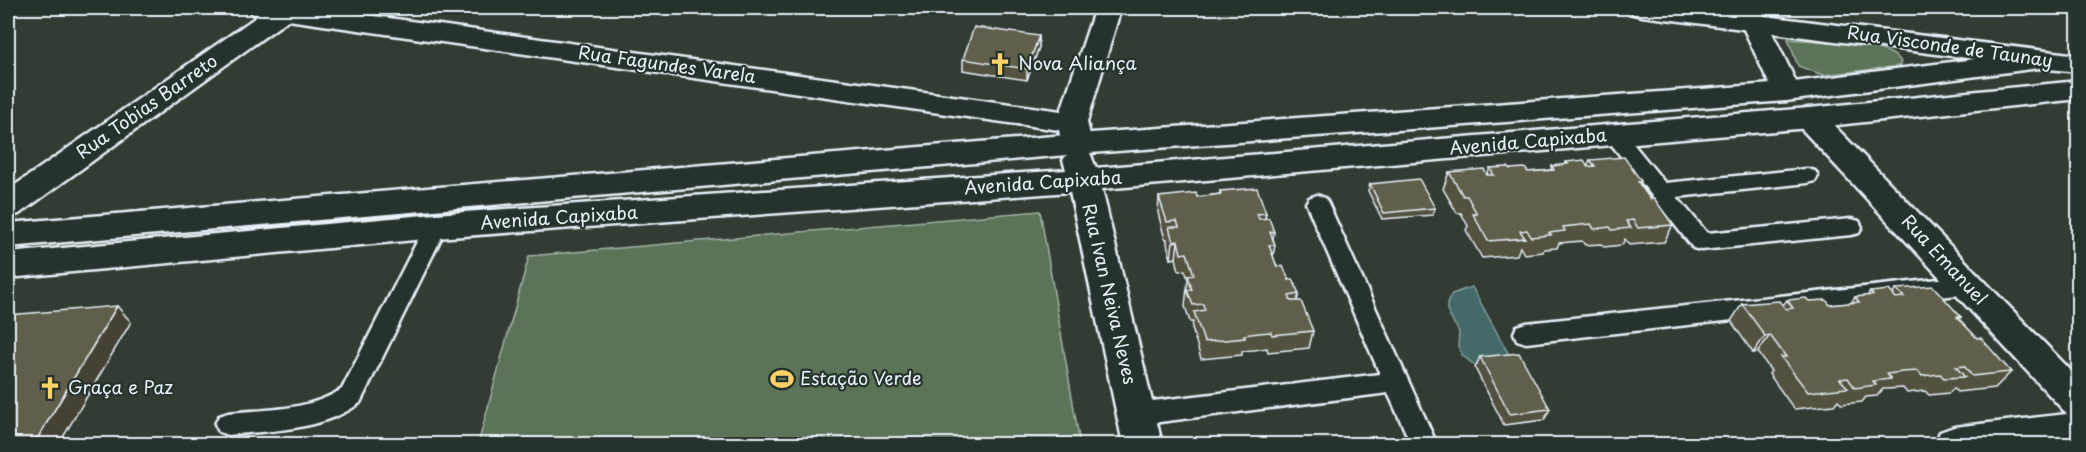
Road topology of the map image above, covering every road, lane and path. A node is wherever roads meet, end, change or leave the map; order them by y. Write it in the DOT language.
graph roads {
  1 [pos="1108,8"];
  2 [pos="1642,8"];
  3 [pos="277,9"];
  4 [pos="1750,15"];
  5 [pos="1880,38"];
  6 [pos="2035,60"];
  7 [pos="2079,64"];
  8 [pos="1907,75"];
  9 [pos="2079,90"];
  10 [pos="1786,92"];
  11 [pos="1809,118"];
  12 [pos="1074,133"];
  13 [pos="1615,135"];
  14 [pos="1807,176"];
  15 [pos="1083,180"];
  16 [pos="1660,191"];
  17 [pos="1317,203"];
  18 [pos="8,206"];
  19 [pos="436,226"];
  20 [pos="1851,227"];
  21 [pos="8,235"];
  22 [pos="8,266"];
  23 [pos="1967,285"];
  24 [pos="1526,333"];
  25 [pos="1396,382"];
  26 [pos="2079,402"];
  27 [pos="228,424"];
  28 [pos="1140,429"];
  29 [pos="2079,429"];
  30 [pos="1422,440"];
  31 [pos="1954,444"];
  1 -- 12 [label="street"];
  2 -- 4 [label="street, Rua Visconde de Taunay"];
  3 -- 12 [label="street, Rua Fagundes Varela"];
  3 -- 18 [label="street, Rua Tobias Barreto"];
  4 -- 5 [label="street, Rua Visconde de Taunay"];
  4 -- 10 [label="street, Rua Emanuel"];
  5 -- 6 [label="street, Rua Visconde de Taunay"];
  5 -- 8 [label="street"];
  6 -- 7 [label="street, Rua Visconde de Taunay"];
  6 -- 8 [label="street, Avenida Capixaba"];
  8 -- 10 [label="street, Avenida Capixaba"];
  9 -- 11 [label="street, Avenida Capixaba"];
  10 -- 11 [label="street, Rua Emanuel"];
  10 -- 12 [label="street, Avenida Capixaba"];
  11 -- 13 [label="street, Avenida Capixaba"];
  11 -- 23 [label="street, Rua Emanuel"];
  12 -- 15 [label="street, Rua Ivan Neiva Neves"];
  12 -- 21 [label="street, Avenida Capixaba"];
  13 -- 15 [label="street, Avenida Capixaba"];
  13 -- 16 [label="lane"];
  14 -- 16 [label="lane"];
  15 -- 19 [label="street, Avenida Capixaba"];
  15 -- 28 [label="street, Rua Ivan Neiva Neves"];
  16 -- 20 [label="lane"];
  17 -- 25 [label="lane"];
  19 -- 22 [label="street, Avenida Capixaba"];
  19 -- 27 [label="lane"];
  23 -- 24 [label="lane"];
  23 -- 26 [label="street, Rua Emanuel"];
  25 -- 28 [label="lane"];
  25 -- 30 [label="lane"];
  29 -- 31 [label="street"];
}
